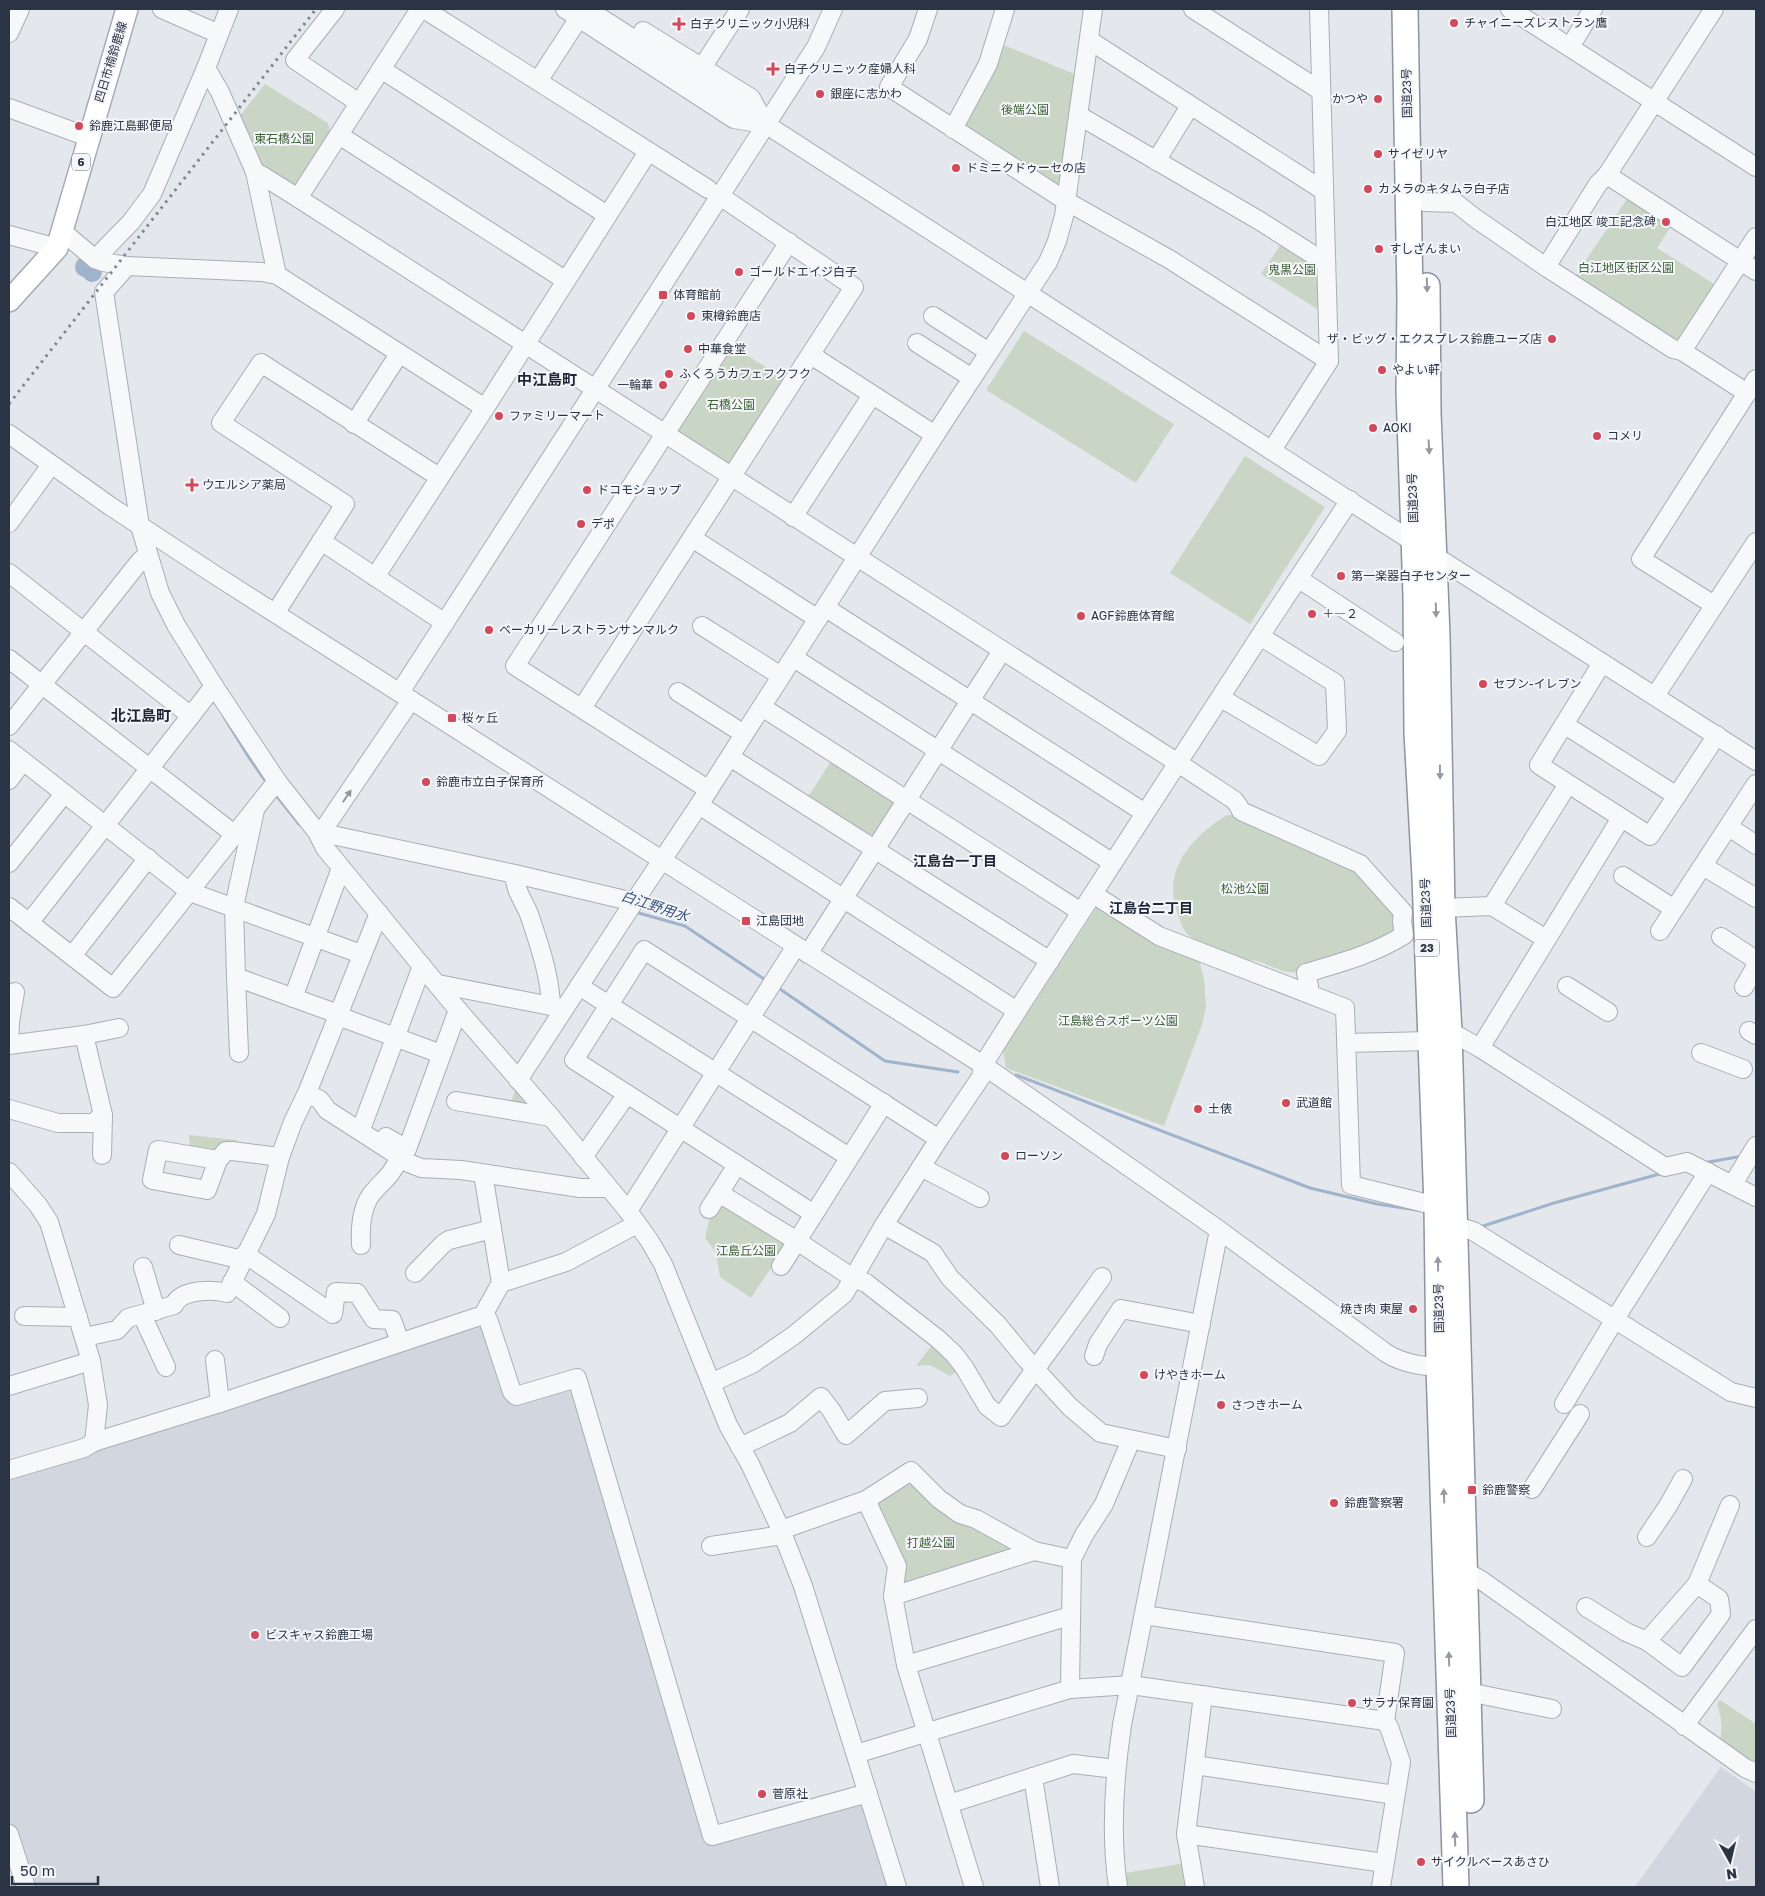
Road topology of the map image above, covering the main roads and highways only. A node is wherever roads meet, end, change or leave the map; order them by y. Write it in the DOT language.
graph roads {
  1 [pos="127,9"];
  2 [pos="1405,9"];
  3 [pos="1421,9"];
  4 [pos="9,301"];
  5 [pos="1425,549"];
  6 [pos="1439,1036"];
  7 [pos="1449,1367"];
  8 [pos="1456,1572"];
  9 [pos="1456,1887"];
  10 [pos="1472,1887"];
  1 -- 4 [label="main road, 四日市楠鈴鹿線 / 6"];
  2 -- 5 [label="highway, 国道23号 / 23"];
  3 -- 5 [label="highway, 国道23号 / 23, one-way"];
  5 -- 6 [label="highway, 国道23号 / 23, one-way"];
  5 -- 6 [label="highway, 国道23号 / 23"];
  7 -- 6 [label="highway, 国道23号 / 23, one-way"];
  6 -- 7 [label="highway, 国道23号 / 23"];
  7 -- 8 [label="highway, 国道23号 / 23"];
  9 -- 8 [label="highway, 国道23号 / 23, one-way"];
  8 -- 10 [label="highway, 国道23号 / 23"];
}
